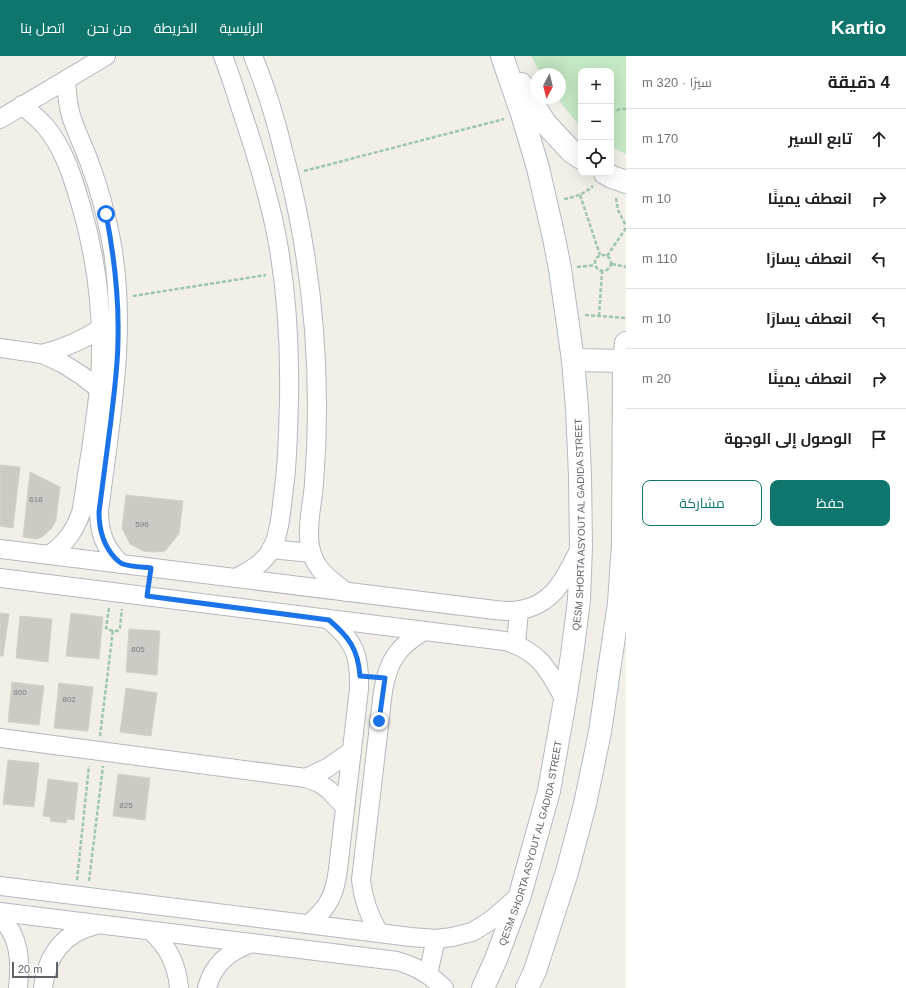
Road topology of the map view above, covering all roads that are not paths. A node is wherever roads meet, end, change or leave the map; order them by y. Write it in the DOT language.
graph roads {
  1 [pos="106,56"];
  2 [pos="223,56"];
  3 [pos="253,56"];
  4 [pos="502,56"];
  5 [pos="66,80"];
  6 [pos="22,105"];
  7 [pos="271,105"];
  8 [pos="243,115"];
  9 [pos="72,118"];
  10 [pos="0,119"];
  11 [pos="48,130"];
  12 [pos="578,156"];
  13 [pos="101,328"];
  14 [pos="0,348"];
  15 [pos="625,352"];
  16 [pos="42,354"];
  17 [pos="573,360"];
  18 [pos="99,389"];
  19 [pos="74,529"];
  20 [pos="101,532"];
  21 [pos="581,546"];
  22 [pos="0,549"];
  23 [pos="271,549"];
  24 [pos="312,553"];
  25 [pos="49,555"];
  26 [pos="121,564"];
  27 [pos="151,568"];
  28 [pos="0,578"];
  29 [pos="236,578"];
  30 [pos="346,592"];
  31 [pos="147,596"];
  32 [pos="519,611"];
  33 [pos="329,620"];
  34 [pos="424,632"];
  35 [pos="516,644"];
  36 [pos="360,676"];
  37 [pos="385,678"];
  38 [pos="565,700"];
  39 [pos="0,738"];
  40 [pos="352,750"];
  41 [pos="306,778"];
  42 [pos="345,808"];
  43 [pos="338,869"];
  44 [pos="362,872"];
  45 [pos="0,886"];
  46 [pos="520,895"];
  47 [pos="136,903"];
  48 [pos="0,912"];
  49 [pos="0,916"];
  50 [pos="100,924"];
  51 [pos="309,924"];
  52 [pos="133,928"];
  53 [pos="151,931"];
  54 [pos="379,933"];
  55 [pos="436,939"];
  56 [pos="252,943"];
  57 [pos="428,974"];
  58 [pos="18,988"];
  59 [pos="43,988"];
  60 [pos="179,988"];
  61 [pos="207,988"];
  62 [pos="444,988"];
  63 [pos="483,988"];
  64 [pos="527,988"];
  1 -- 5 [label="street"];
  2 -- 8 [label="street"];
  3 -- 7 [label="street"];
  4 -- 12 [label="main road"];
  4 -- 17 [label="main road, QESM SHORTA ASYOUT AL GADIDA STREET"];
  5 -- 6 [label="street"];
  5 -- 9 [label="street"];
  6 -- 10 [label="street"];
  6 -- 11 [label="street"];
  7 -- 8 [label="street"];
  7 -- 24 [label="street"];
  8 -- 23 [label="street"];
  9 -- 11 [label="street"];
  9 -- 20 [label="street"];
  11 -- 13 [label="street"];
  13 -- 16 [label="street"];
  13 -- 18 [label="street"];
  14 -- 16 [label="street"];
  15 -- 17 [label="main road"];
  15 -- 64 [label="main road"];
  16 -- 18 [label="street"];
  17 -- 21 [label="main road, QESM SHORTA ASYOUT AL GADIDA STREET"];
  18 -- 19 [label="street"];
  19 -- 20 [label="street"];
  19 -- 25 [label="street"];
  20 -- 26 [label="street"];
  21 -- 32 [label="street"];
  21 -- 38 [label="main road, QESM SHORTA ASYOUT AL GADIDA STREET"];
  22 -- 25 [label="street"];
  23 -- 24 [label="street"];
  23 -- 29 [label="street"];
  24 -- 30 [label="street"];
  25 -- 26 [label="street"];
  26 -- 27 [label="street"];
  27 -- 29 [label="street"];
  27 -- 31 [label="street"];
  28 -- 31 [label="street"];
  29 -- 30 [label="street"];
  30 -- 32 [label="street"];
  31 -- 33 [label="street"];
  32 -- 35 [label="street"];
  33 -- 34 [label="street"];
  33 -- 36 [label="street"];
  34 -- 35 [label="street"];
  34 -- 37 [label="street"];
  35 -- 38 [label="street"];
  36 -- 37 [label="street"];
  36 -- 40 [label="street"];
  37 -- 44 [label="street"];
  38 -- 46 [label="main road, QESM SHORTA ASYOUT AL GADIDA STREET"];
  39 -- 41 [label="street"];
  40 -- 41 [label="street"];
  40 -- 42 [label="street"];
  41 -- 42 [label="street"];
  42 -- 43 [label="street"];
  43 -- 44 [label="street"];
  43 -- 51 [label="street"];
  44 -- 54 [label="street"];
  45 -- 47 [label="street"];
  46 -- 55 [label="street"];
  46 -- 63 [label="main road, QESM SHORTA ASYOUT AL GADIDA STREET"];
  47 -- 51 [label="street"];
  47 -- 52 [label="street"];
  48 -- 50 [label="street"];
  49 -- 58 [label="street"];
  50 -- 52 [label="street"];
  50 -- 59 [label="street"];
  51 -- 54 [label="street"];
  52 -- 53 [label="street"];
  53 -- 56 [label="street"];
  53 -- 60 [label="street"];
  54 -- 55 [label="street"];
  55 -- 57 [label="street"];
  56 -- 57 [label="street"];
  56 -- 61 [label="street"];
  57 -- 62 [label="street"];
}
